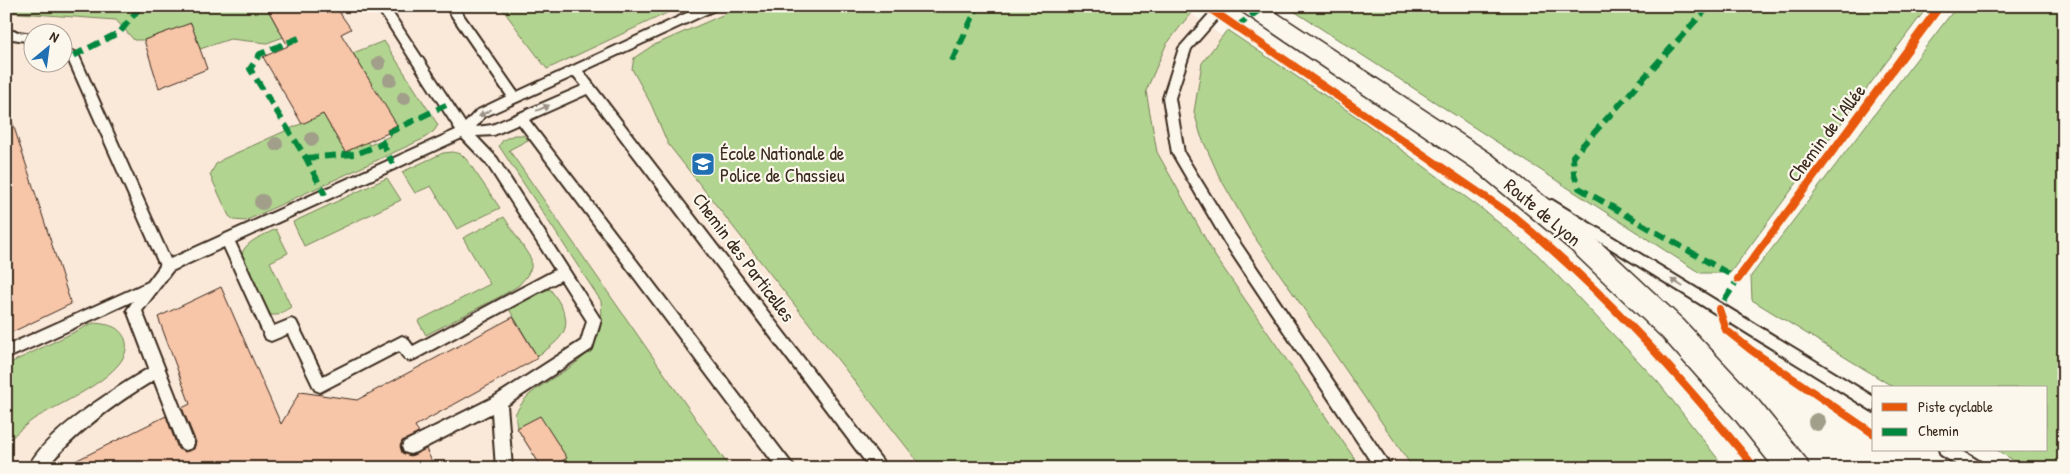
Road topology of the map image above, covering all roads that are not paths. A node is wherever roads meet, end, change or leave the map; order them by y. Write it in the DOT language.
graph roads {
  1 [pos="382,6"];
  2 [pos="451,6"];
  3 [pos="712,6"];
  4 [pos="1224,6"];
  5 [pos="1249,6"];
  6 [pos="6,34"];
  7 [pos="22,36"];
  8 [pos="72,56"];
  9 [pos="576,70"];
  10 [pos="590,88"];
  11 [pos="515,98"];
  12 [pos="521,118"];
  13 [pos="464,132"];
  14 [pos="1482,161"];
  15 [pos="227,240"];
  16 [pos="167,267"];
  17 [pos="564,272"];
  18 [pos="152,286"];
  19 [pos="6,352"];
  20 [pos="158,370"];
  21 [pos="499,402"];
  22 [pos="1872,404"];
  23 [pos="186,443"];
  24 [pos="410,447"];
  25 [pos="1950,452"];
  26 [pos="36,468"];
  27 [pos="504,468"];
  28 [pos="787,468"];
  29 [pos="880,468"];
  30 [pos="1384,468"];
  31 [pos="1794,468"];
  32 [pos="1976,468"];
  1 -- 13 [label="lane"];
  2 -- 11 [label="lane"];
  3 -- 9 [label="lane"];
  4 -- 30 [label="lane"];
  5 -- 14 [label="main road, Route de Lyon"];
  6 -- 7 [label="lane"];
  8 -- 16 [label="lane"];
  9 -- 10 [label="lane, Chemin des Particelles"];
  9 -- 11 [label="lane"];
  12 -- 10 [label="lane, one-way"];
  10 -- 29 [label="lane, Chemin des Particelles"];
  11 -- 13 [label="lane, one-way"];
  12 -- 13 [label="lane"];
  12 -- 28 [label="lane"];
  13 -- 15 [label="lane"];
  13 -- 17 [label="lane"];
  22 -- 14 [label="lane, one-way"];
  14 -- 31 [label="main road, Route de Lyon"];
  15 -- 16 [label="lane"];
  15 -- 17 [label="lane"];
  16 -- 18 [label="lane"];
  17 -- 21 [label="lane"];
  18 -- 19 [label="lane"];
  18 -- 20 [label="lane"];
  20 -- 23 [label="lane"];
  20 -- 26 [label="lane"];
  21 -- 24 [label="lane"];
  21 -- 27 [label="lane"];
  25 -- 32 [label="lane"];
}
